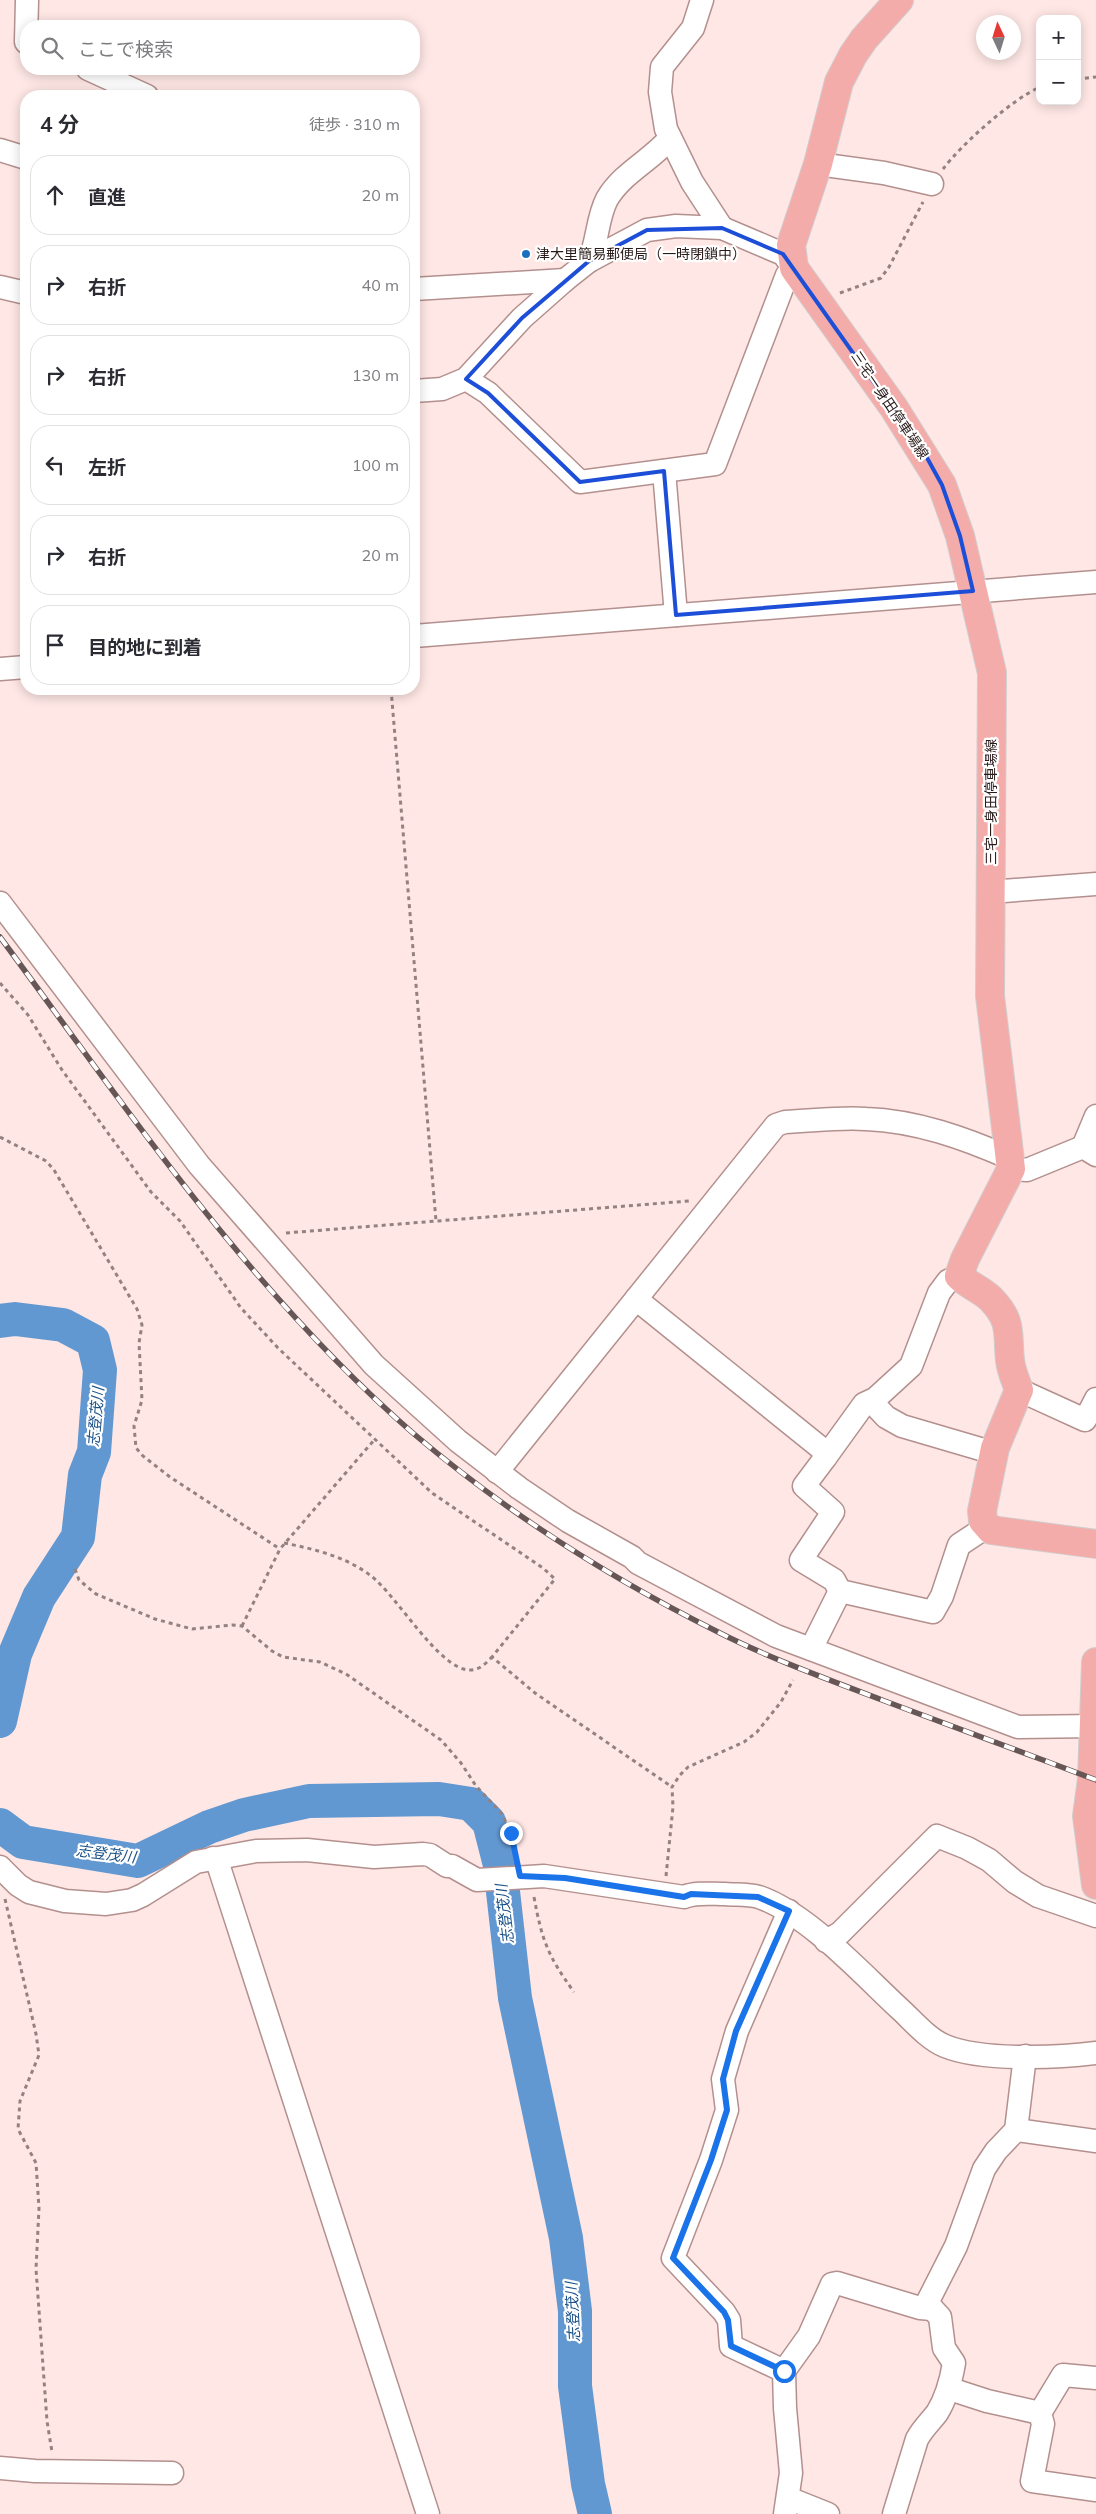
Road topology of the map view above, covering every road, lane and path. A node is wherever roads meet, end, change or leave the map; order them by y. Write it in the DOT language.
graph roads {
  1 [pos="27,0"];
  2 [pos="702,0"];
  3 [pos="899,0"];
  4 [pos="27,20"];
  5 [pos="101,75"];
  6 [pos="1096,77"];
  7 [pos="1081,79"];
  8 [pos="134,90"];
  9 [pos="670,138"];
  10 [pos="0,150"];
  11 [pos="20,156"];
  12 [pos="818,164"];
  13 [pos="932,184"];
  14 [pos="722,228"];
  15 [pos="589,261"];
  16 [pos="794,268"];
  17 [pos="564,280"];
  18 [pos="0,287"];
  19 [pos="420,290"];
  20 [pos="20,292"];
  21 [pos="466,379"];
  22 [pos="420,391"];
  23 [pos="664,471"];
  24 [pos="1096,582"];
  25 [pos="973,591"];
  26 [pos="676,615"];
  27 [pos="420,636"];
  28 [pos="20,667"];
  29 [pos="0,669"];
  30 [pos="392,695"];
  31 [pos="1096,884"];
  32 [pos="990,892"];
  33 [pos="0,903"];
  34 [pos="0,983"];
  35 [pos="1096,1116"];
  36 [pos="0,1138"];
  37 [pos="1090,1151"];
  38 [pos="1011,1164"];
  39 [pos="714,1199"];
  40 [pos="436,1221"];
  41 [pos="260,1236"];
  42 [pos="959,1276"];
  43 [pos="636,1298"];
  44 [pos="1019,1390"];
  45 [pos="1096,1399"];
  46 [pos="871,1401"];
  47 [pos="375,1439"];
  48 [pos="994,1453"];
  49 [pos="825,1458"];
  50 [pos="497,1472"];
  51 [pos="986,1527"];
  52 [pos="284,1543"];
  53 [pos="1096,1544"];
  54 [pos="280,1549"];
  55 [pos="75,1569"];
  56 [pos="840,1590"];
  57 [pos="242,1626"];
  58 [pos="811,1648"];
  59 [pos="492,1657"];
  60 [pos="1096,1662"];
  61 [pos="793,1680"];
  62 [pos="1095,1726"];
  63 [pos="672,1787"];
  64 [pos="213,1858"];
  65 [pos="0,1867"];
  66 [pos="523,1876"];
  67 [pos="1096,1885"];
  68 [pos="6,1893"];
  69 [pos="691,1894"];
  70 [pos="789,1911"];
  71 [pos="1096,1916"];
  72 [pos="826,1941"];
  73 [pos="574,1992"];
  74 [pos="1096,2053"];
  75 [pos="1025,2056"];
  76 [pos="1016,2130"];
  77 [pos="1096,2141"];
  78 [pos="932,2308"];
  79 [pos="784,2371"];
  80 [pos="1096,2378"];
  81 [pos="950,2389"];
  82 [pos="1040,2413"];
  83 [pos="0,2468"];
  84 [pos="52,2471"];
  85 [pos="172,2473"];
  86 [pos="1096,2490"];
  87 [pos="787,2506"];
  88 [pos="428,2514"];
  89 [pos="828,2514"];
  90 [pos="894,2514"];
  1 -- 4 [label="street"];
  2 -- 9 [label="street"];
  3 -- 12 [label="main road, 三宅一身田停車場線"];
  5 -- 8 [label="street"];
  6 -- 7 [label="path"];
  9 -- 14 [label="street"];
  9 -- 15 [label="street"];
  10 -- 11 [label="street"];
  12 -- 13 [label="street"];
  12 -- 16 [label="main road, 三宅一身田停車場線"];
  14 -- 15 [label="street"];
  14 -- 16 [label="street"];
  15 -- 17 [label="street"];
  16 -- 23 [label="street"];
  16 -- 25 [label="main road, 三宅一身田停車場線"];
  17 -- 19 [label="street"];
  17 -- 21 [label="street"];
  18 -- 20 [label="street"];
  21 -- 22 [label="street"];
  21 -- 23 [label="street"];
  23 -- 26 [label="street"];
  24 -- 25 [label="street"];
  25 -- 26 [label="street"];
  25 -- 32 [label="main road, 三宅一身田停車場線"];
  26 -- 27 [label="street"];
  28 -- 29 [label="street"];
  30 -- 40 [label="path"];
  31 -- 32 [label="street"];
  32 -- 38 [label="main road, 三宅一身田停車場線"];
  33 -- 41 [label="street"];
  34 -- 47 [label="path"];
  35 -- 37 [label="street"];
  36 -- 54 [label="path"];
  37 -- 38 [label="street"];
  38 -- 39 [label="street"];
  38 -- 42 [label="main road"];
  39 -- 40 [label="path"];
  39 -- 43 [label="street"];
  40 -- 41 [label="path"];
  41 -- 50 [label="street"];
  42 -- 44 [label="main road"];
  42 -- 46 [label="street"];
  43 -- 49 [label="street"];
  43 -- 50 [label="street"];
  44 -- 45 [label="street"];
  44 -- 48 [label="main road"];
  46 -- 48 [label="street"];
  46 -- 49 [label="street"];
  47 -- 52 [label="path"];
  47 -- 59 [label="path"];
  48 -- 51 [label="main road"];
  49 -- 56 [label="street"];
  50 -- 58 [label="street"];
  51 -- 53 [label="main road"];
  51 -- 56 [label="street"];
  52 -- 54 [label="path"];
  52 -- 59 [label="path"];
  54 -- 57 [label="path"];
  55 -- 57 [label="path"];
  56 -- 58 [label="street"];
  57 -- 66 [label="path"];
  58 -- 62 [label="street"];
  59 -- 63 [label="path"];
  60 -- 62 [label="main road"];
  61 -- 63 [label="path"];
  62 -- 67 [label="main road"];
  63 -- 69 [label="path"];
  64 -- 65 [label="street"];
  64 -- 66 [label="street"];
  64 -- 88 [label="street"];
  66 -- 69 [label="street"];
  66 -- 73 [label="path"];
  68 -- 84 [label="path"];
  69 -- 70 [label="street"];
  70 -- 72 [label="street"];
  70 -- 79 [label="street"];
  71 -- 72 [label="street"];
  72 -- 75 [label="street"];
  74 -- 75 [label="street"];
  75 -- 76 [label="street"];
  76 -- 77 [label="street"];
  76 -- 78 [label="street"];
  78 -- 79 [label="street"];
  78 -- 81 [label="street"];
  79 -- 87 [label="street"];
  80 -- 82 [label="street"];
  81 -- 82 [label="street"];
  81 -- 90 [label="street"];
  82 -- 86 [label="street"];
  83 -- 84 [label="street"];
  84 -- 85 [label="street"];
  87 -- 89 [label="street"];
}
